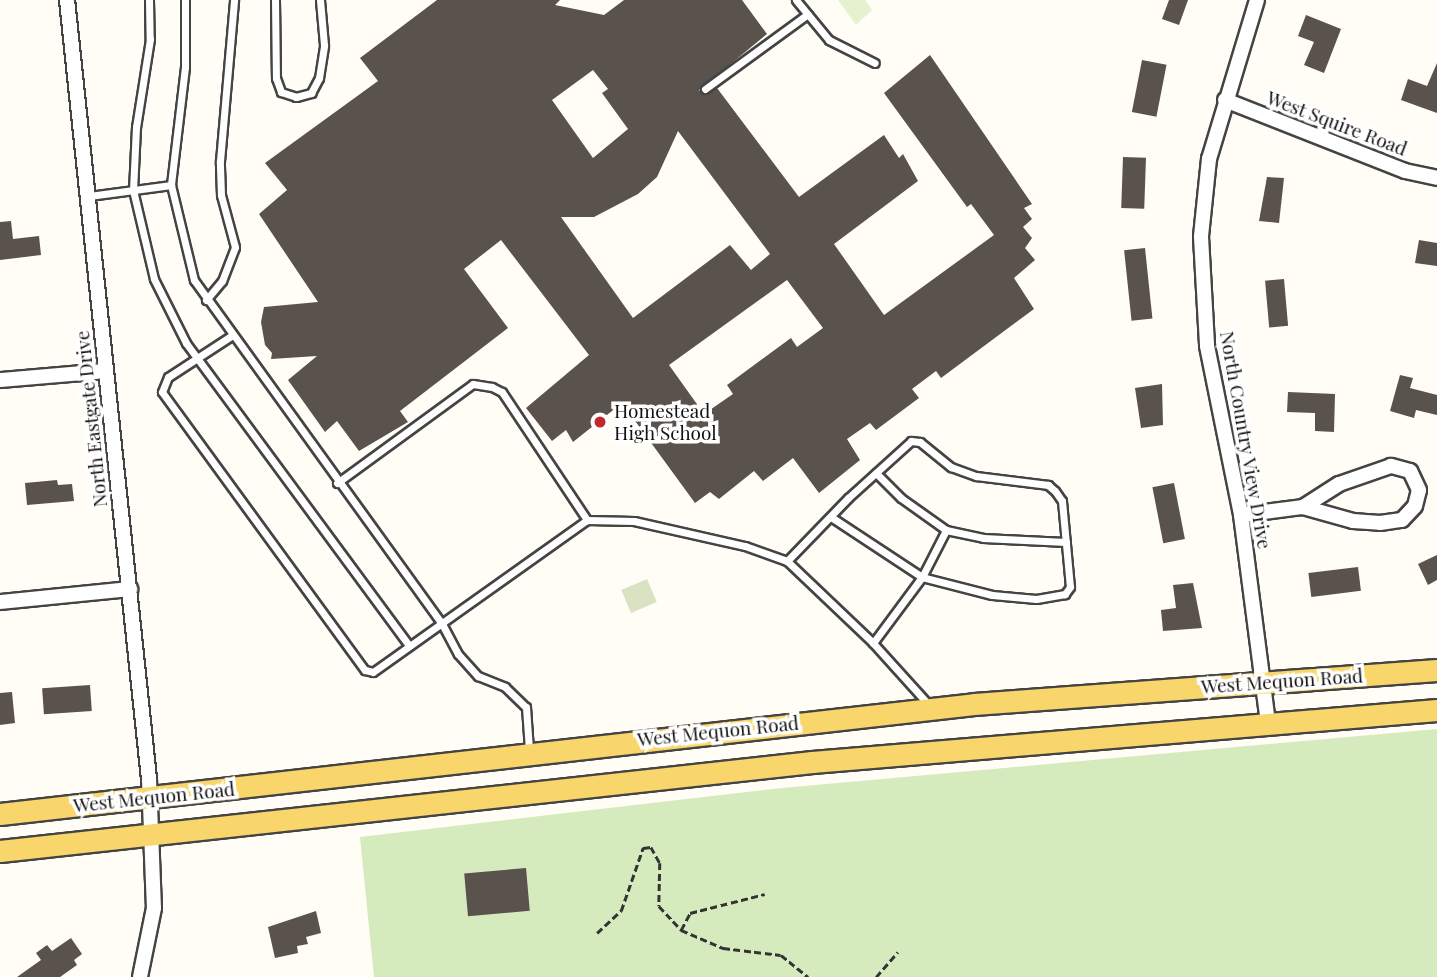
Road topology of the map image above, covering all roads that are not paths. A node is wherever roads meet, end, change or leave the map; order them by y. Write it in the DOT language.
graph roads {
  1 [pos="67,0"];
  2 [pos="149,0"];
  3 [pos="185,0"];
  4 [pos="234,0"];
  5 [pos="275,0"];
  6 [pos="320,0"];
  7 [pos="796,0"];
  8 [pos="1256,0"];
  9 [pos="808,14"];
  10 [pos="874,63"];
  11 [pos="705,89"];
  12 [pos="1225,100"];
  13 [pos="1437,178"];
  14 [pos="171,185"];
  15 [pos="133,190"];
  16 [pos="89,196"];
  17 [pos="206,300"];
  18 [pos="231,336"];
  19 [pos="197,358"];
  20 [pos="105,371"];
  21 [pos="0,380"];
  22 [pos="876,473"];
  23 [pos="337,483"];
  24 [pos="1303,507"];
  25 [pos="1241,516"];
  26 [pos="831,517"];
  27 [pos="587,520"];
  28 [pos="946,530"];
  29 [pos="1066,542"];
  30 [pos="787,561"];
  31 [pos="922,577"];
  32 [pos="130,589"];
  33 [pos="0,602"];
  34 [pos="441,622"];
  35 [pos="873,643"];
  36 [pos="409,646"];
  37 [pos="1437,670"];
  38 [pos="1266,682"];
  39 [pos="932,709"];
  40 [pos="1437,710"];
  41 [pos="1268,724"];
  42 [pos="529,752"];
  43 [pos="149,797"];
  44 [pos="0,814"];
  45 [pos="153,833"];
  46 [pos="0,851"];
  47 [pos="140,977"];
  1 -- 16 [label="street, North Eastgate Drive"];
  2 -- 15 [label="lane"];
  3 -- 14 [label="lane"];
  4 -- 17 [label="lane"];
  5 -- 6 [label="lane"];
  7 -- 9 [label="lane"];
  8 -- 12 [label="street, North Country View Drive"];
  9 -- 10 [label="lane"];
  9 -- 11 [label="lane"];
  12 -- 13 [label="street, West Squire Road"];
  12 -- 25 [label="street, North Country View Drive"];
  14 -- 15 [label="lane"];
  14 -- 17 [label="lane"];
  15 -- 16 [label="lane"];
  15 -- 19 [label="lane"];
  16 -- 20 [label="street, North Eastgate Drive"];
  17 -- 18 [label="lane"];
  18 -- 19 [label="lane"];
  18 -- 23 [label="lane"];
  19 -- 36 [label="lane"];
  19 -- 36 [label="lane"];
  20 -- 21 [label="street"];
  20 -- 32 [label="street, North Eastgate Drive"];
  22 -- 26 [label="lane"];
  22 -- 28 [label="lane"];
  22 -- 29 [label="lane"];
  23 -- 27 [label="lane"];
  23 -- 34 [label="lane"];
  24 -- 24 [label="street"];
  24 -- 25 [label="street"];
  25 -- 38 [label="street, North Country View Drive"];
  26 -- 30 [label="lane"];
  26 -- 31 [label="lane"];
  27 -- 30 [label="lane"];
  27 -- 34 [label="lane"];
  28 -- 29 [label="lane"];
  28 -- 31 [label="lane"];
  29 -- 31 [label="lane"];
  30 -- 35 [label="lane"];
  31 -- 35 [label="lane"];
  32 -- 33 [label="street"];
  32 -- 43 [label="street, North Eastgate Drive"];
  34 -- 36 [label="lane"];
  34 -- 42 [label="lane"];
  35 -- 39 [label="lane"];
  37 -- 38 [label="main road, West Mequon Road"];
  38 -- 39 [label="main road, West Mequon Road"];
  38 -- 41 [label="street, North Country View Drive"];
  39 -- 42 [label="main road, West Mequon Road"];
  40 -- 41 [label="main road, West Mequon Road"];
  41 -- 45 [label="main road, West Mequon Road"];
  42 -- 43 [label="main road, West Mequon Road"];
  43 -- 44 [label="main road, West Mequon Road"];
  43 -- 45 [label="street, North Eastgate Drive"];
  45 -- 46 [label="main road, West Mequon Road"];
  45 -- 47 [label="street, North Eastgate Drive"];
}
